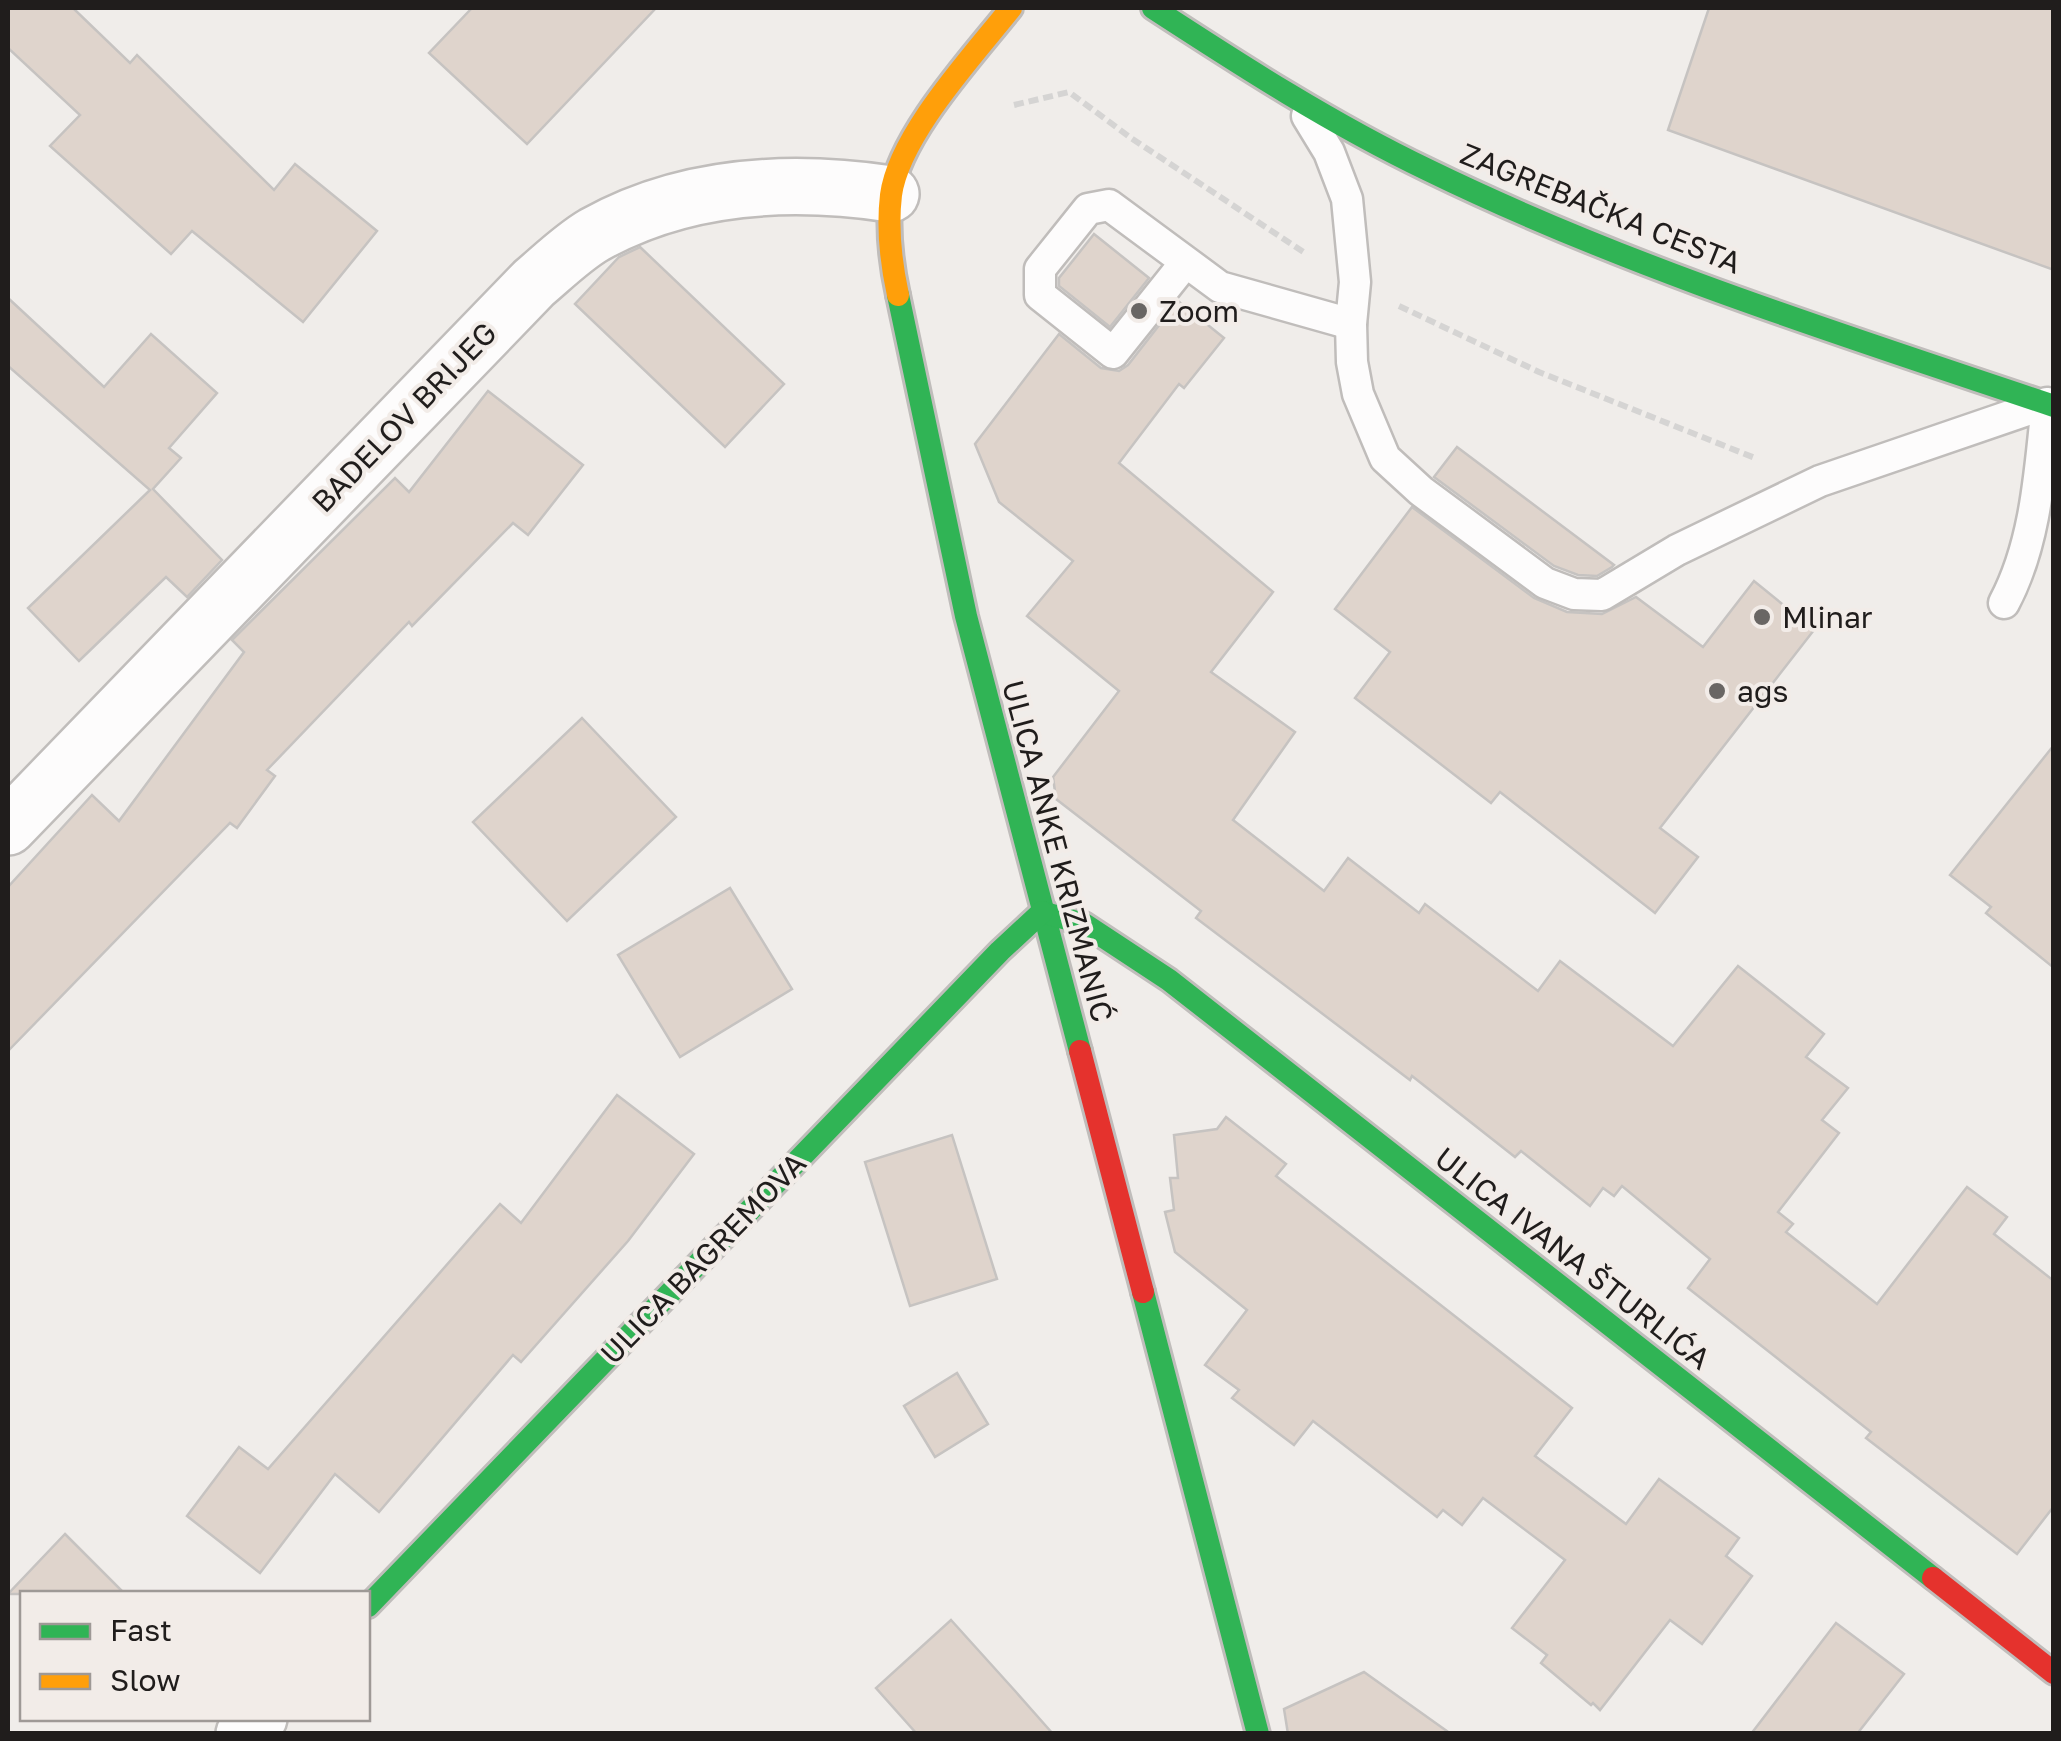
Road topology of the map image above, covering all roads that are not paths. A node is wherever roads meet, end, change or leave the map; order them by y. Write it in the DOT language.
graph roads {
  1 [pos="1011,8"];
  2 [pos="1153,8"];
  3 [pos="1290,93"];
  4 [pos="892,194"];
  5 [pos="1185,264"];
  6 [pos="1351,324"];
  7 [pos="2051,407"];
  8 [pos="2004,604"];
  9 [pos="8,827"];
  10 [pos="1042,912"];
  11 [pos="370,1604"];
  12 [pos="2054,1672"];
  13 [pos="1258,1734"];
  1 -- 4 [label="street, ULICA ANKE KRIZMANIĆ"];
  2 -- 3 [label="street, ZAGREBAČKA CESTA"];
  3 -- 6 [label="lane"];
  3 -- 7 [label="street, ZAGREBAČKA CESTA"];
  4 -- 9 [label="street, BADELOV BRIJEG"];
  4 -- 10 [label="street, ULICA ANKE KRIZMANIĆ"];
  5 -- 5 [label="lane"];
  5 -- 6 [label="lane"];
  6 -- 7 [label="lane"];
  7 -- 8 [label="lane"];
  10 -- 11 [label="street, ULICA BAGREMOVA"];
  10 -- 12 [label="street, ULICA IVANA ŠTURLIĆA"];
  10 -- 13 [label="street, ULICA ANKE KRIZMANIĆ"];
}
